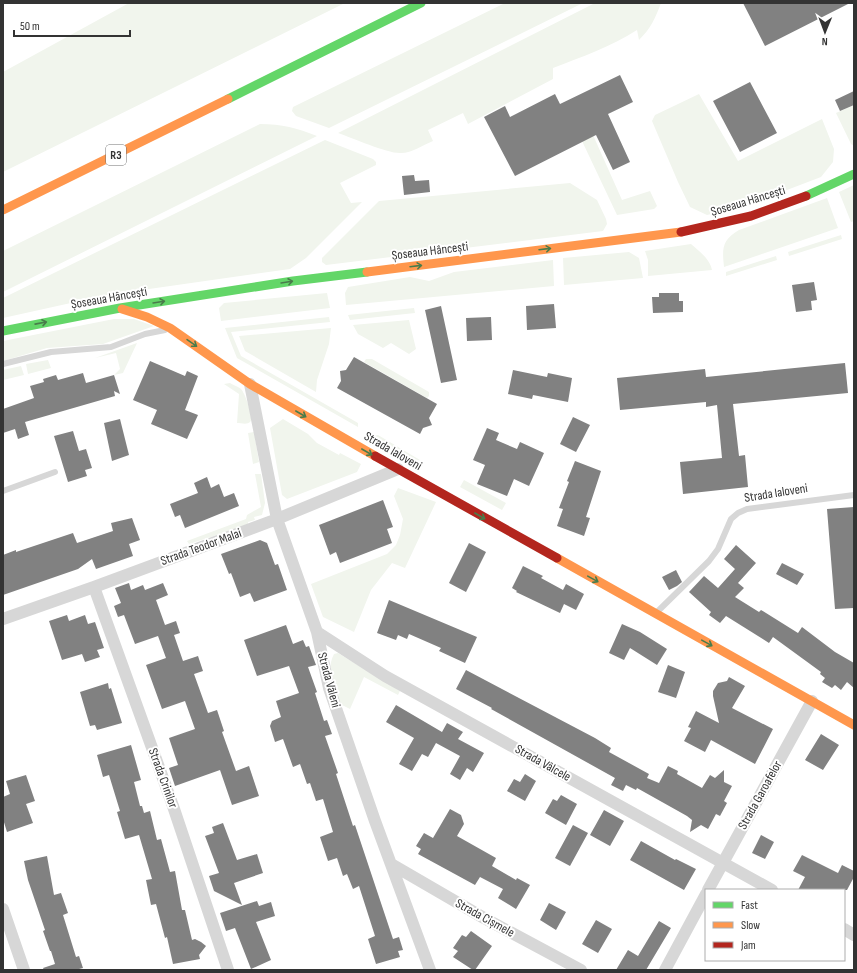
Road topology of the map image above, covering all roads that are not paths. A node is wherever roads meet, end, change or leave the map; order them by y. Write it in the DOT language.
graph roads {
  1 [pos="421,3"];
  2 [pos="854,174"];
  3 [pos="3,210"];
  4 [pos="120,308"];
  5 [pos="170,328"];
  6 [pos="3,331"];
  7 [pos="3,364"];
  8 [pos="250,384"];
  9 [pos="398,469"];
  10 [pos="54,472"];
  11 [pos="3,490"];
  12 [pos="854,494"];
  13 [pos="277,519"];
  14 [pos="94,587"];
  15 [pos="655,614"];
  16 [pos="3,619"];
  17 [pos="317,632"];
  18 [pos="812,701"];
  19 [pos="854,725"];
  20 [pos="723,863"];
  21 [pos="391,864"];
  22 [pos="709,889"];
  23 [pos="770,889"];
  24 [pos="705,896"];
  25 [pos="3,909"];
  26 [pos="845,930"];
  27 [pos="854,934"];
  28 [pos="24,970"];
  29 [pos="228,970"];
  30 [pos="430,970"];
  31 [pos="581,970"];
  32 [pos="665,970"];
  1 -- 3 [label="main road, R3"];
  4 -- 2 [label="main road, Șoseaua Hâncești, one-way"];
  4 -- 5 [label="main road, Strada Ialoveni"];
  6 -- 4 [label="main road, Șoseaua Hâncești, one-way"];
  5 -- 7 [label="lane"];
  5 -- 8 [label="main road, Strada Ialoveni, one-way"];
  8 -- 9 [label="main road, Strada Ialoveni, one-way"];
  8 -- 13 [label="street, Strada Văleni"];
  9 -- 13 [label="street, Strada Teodor Malai"];
  9 -- 15 [label="main road, Strada Ialoveni, one-way"];
  10 -- 11 [label="lane"];
  12 -- 15 [label="lane, Strada Ialoveni"];
  13 -- 14 [label="street, Strada Teodor Malai"];
  13 -- 17 [label="street, Strada Văleni"];
  14 -- 16 [label="street, Strada Teodor Malai"];
  14 -- 29 [label="street, Strada Crinilor"];
  15 -- 18 [label="main road, Strada Ialoveni, one-way"];
  17 -- 20 [label="street, Strada Vâlcele"];
  17 -- 21 [label="street, Strada Văleni"];
  18 -- 19 [label="main road, Strada Ialoveni"];
  18 -- 20 [label="street, Strada Garoafelor"];
  20 -- 22 [label="street, Strada Garoafelor"];
  20 -- 23 [label="street, Strada Vâlcele"];
  21 -- 30 [label="street, Strada Văleni"];
  21 -- 31 [label="street, Strada Cișmele"];
  24 -- 32 [label="street"];
  25 -- 28 [label="street"];
  26 -- 27 [label="street"];
}
